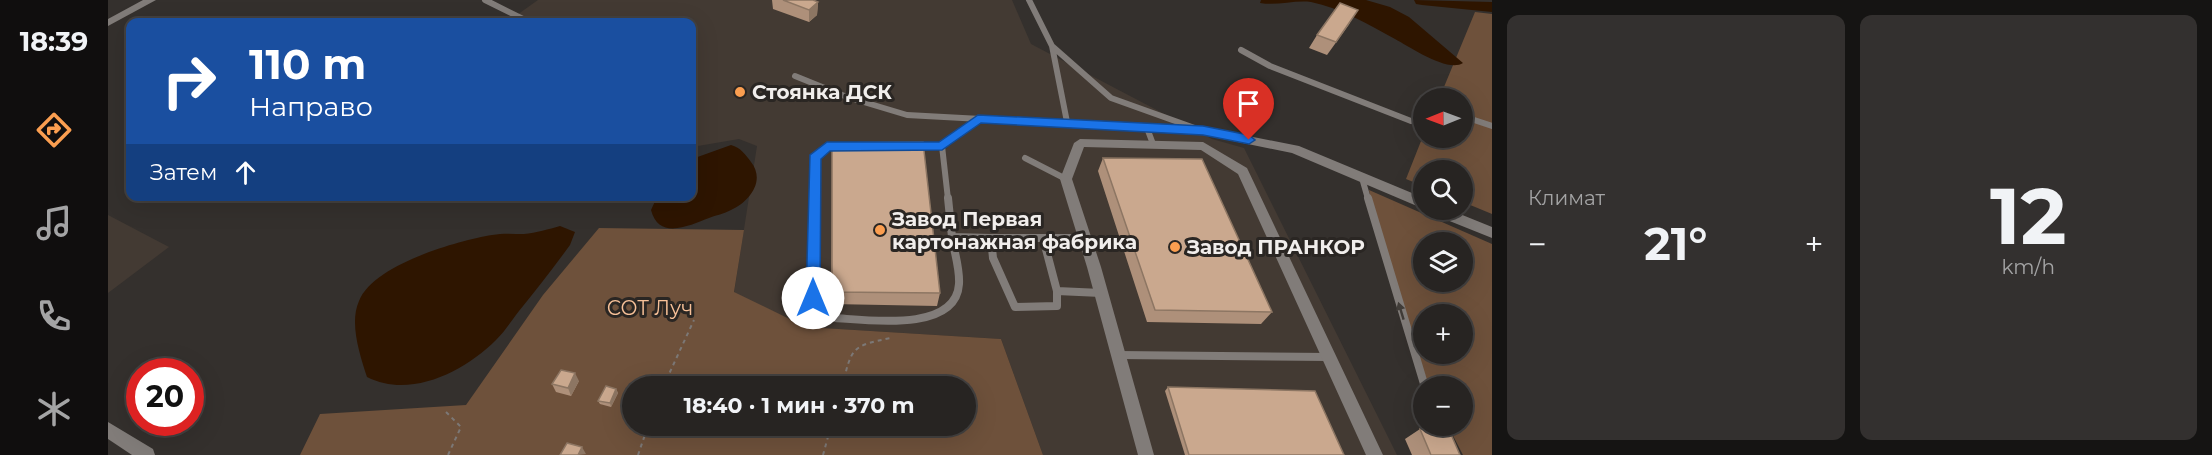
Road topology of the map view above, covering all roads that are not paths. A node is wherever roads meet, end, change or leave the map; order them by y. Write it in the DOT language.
graph roads {
  1 [pos="151,0"];
  2 [pos="485,0"];
  3 [pos="1029,0"];
  4 [pos="521,18"];
  5 [pos="108,23"];
  6 [pos="1052,46"];
  7 [pos="1241,50"];
  8 [pos="795,76"];
  9 [pos="978,119"];
  10 [pos="1473,120"];
  11 [pos="1413,121"];
  12 [pos="1067,122"];
  13 [pos="1492,126"];
  14 [pos="1147,128"];
  15 [pos="1203,131"];
  16 [pos="1153,144"];
  17 [pos="850,146"];
  18 [pos="907,146"];
  19 [pos="942,146"];
  20 [pos="1025,158"];
  21 [pos="1362,178"];
  22 [pos="1066,179"];
  23 [pos="1413,199"];
  24 [pos="1462,220"];
  25 [pos="1492,232"];
  26 [pos="952,237"];
  27 [pos="991,238"];
  28 [pos="1043,238"];
  29 [pos="1085,238"];
  30 [pos="1057,291"];
  31 [pos="1101,293"];
  32 [pos="1118,355"];
  33 [pos="1329,357"];
  34 [pos="1422,376"];
  35 [pos="108,430"];
  36 [pos="1445,436"];
  37 [pos="147,455"];
  38 [pos="1146,455"];
  39 [pos="1375,455"];
  40 [pos="1453,455"];
  1 -- 5 [label="street"];
  2 -- 4 [label="lane"];
  3 -- 6 [label="lane"];
  6 -- 12 [label="lane"];
  6 -- 15 [label="lane"];
  7 -- 11 [label="lane"];
  8 -- 9 [label="lane"];
  9 -- 12 [label="lane"];
  9 -- 19 [label="lane"];
  10 -- 13 [label="lane"];
  12 -- 14 [label="lane"];
  14 -- 15 [label="lane"];
  14 -- 16 [label="lane"];
  15 -- 21 [label="street"];
  16 -- 22 [label="street"];
  16 -- 33 [label="street"];
  17 -- 26 [label="lane"];
  18 -- 19 [label="lane"];
  19 -- 26 [label="lane"];
  20 -- 22 [label="lane"];
  21 -- 23 [label="street"];
  34 -- 21 [label="lane, one-way"];
  22 -- 29 [label="street"];
  24 -- 25 [label="street"];
  26 -- 27 [label="lane"];
  27 -- 28 [label="lane"];
  27 -- 30 [label="lane"];
  28 -- 29 [label="lane"];
  28 -- 30 [label="lane"];
  29 -- 31 [label="street"];
  30 -- 31 [label="lane"];
  31 -- 32 [label="street"];
  32 -- 33 [label="lane"];
  32 -- 38 [label="street"];
  33 -- 39 [label="street"];
  35 -- 37 [label="street"];
  36 -- 40 [label="lane"];
}
